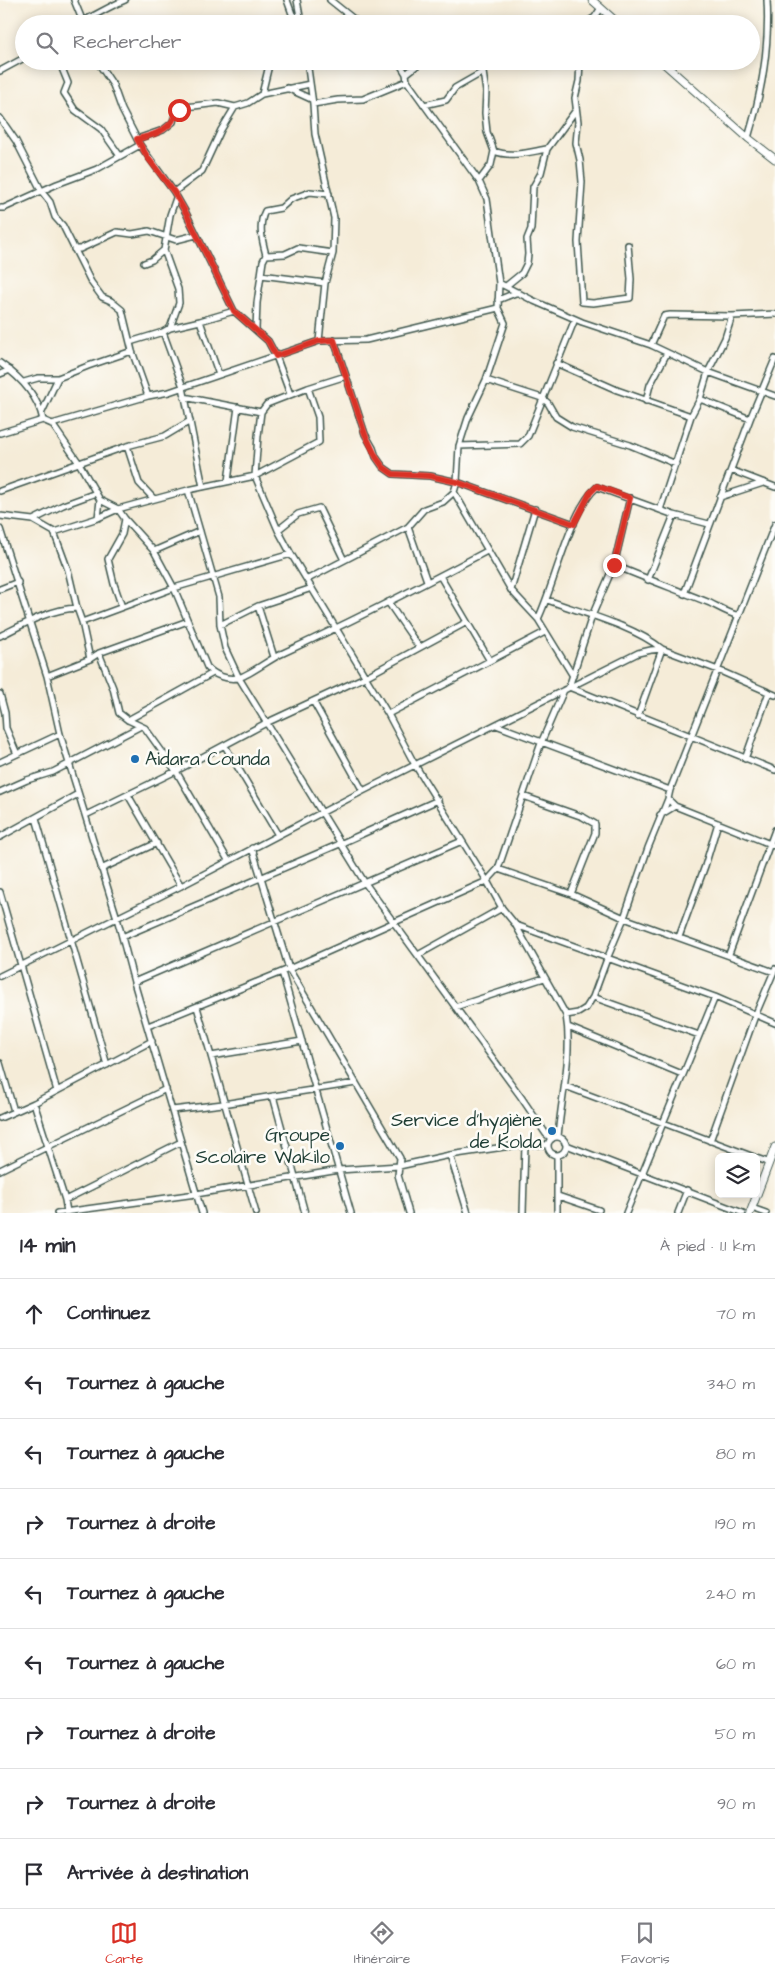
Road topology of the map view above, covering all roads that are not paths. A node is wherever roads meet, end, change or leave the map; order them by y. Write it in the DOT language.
graph roads {
  1 [pos="74,0"];
  2 [pos="125,0"];
  3 [pos="287,0"];
  4 [pos="297,0"];
  5 [pos="331,0"];
  6 [pos="766,0"];
  7 [pos="596,3"];
  8 [pos="80,15"];
  9 [pos="97,15"];
  10 [pos="293,15"];
  11 [pos="299,15"];
  12 [pos="349,15"];
  13 [pos="609,15"];
  14 [pos="15,62"];
  15 [pos="0,70"];
  16 [pos="63,70"];
  17 [pos="103,70"];
  18 [pos="268,70"];
  19 [pos="308,70"];
  20 [pos="404,70"];
  21 [pos="411,70"];
  22 [pos="580,70"];
  23 [pos="671,70"];
  24 [pos="483,72"];
  25 [pos="406,74"];
  26 [pos="407,81"];
  27 [pos="310,84"];
  28 [pos="286,88"];
  29 [pos="262,94"];
  30 [pos="312,102"];
  31 [pos="424,106"];
  32 [pos="235,107"];
  33 [pos="576,110"];
  34 [pos="0,118"];
  35 [pos="0,128"];
  36 [pos="11,133"];
  37 [pos="748,138"];
  38 [pos="137,139"];
  39 [pos="140,145"];
  40 [pos="547,149"];
  41 [pos="494,151"];
  42 [pos="120,156"];
  43 [pos="775,159"];
  44 [pos="479,181"];
  45 [pos="42,192"];
  46 [pos="329,194"];
  47 [pos="175,195"];
  48 [pos="1,209"];
  49 [pos="196,235"];
  50 [pos="166,237"];
  51 [pos="628,244"];
  52 [pos="74,248"];
  53 [pos="164,250"];
  54 [pos="332,253"];
  55 [pos="266,255"];
  56 [pos="144,263"];
  57 [pos="261,275"];
  58 [pos="325,283"];
  59 [pos="500,283"];
  60 [pos="506,286"];
  61 [pos="518,292"];
  62 [pos="498,300"];
  63 [pos="498,308"];
  64 [pos="234,311"];
  65 [pos="775,314"];
  66 [pos="732,316"];
  67 [pos="575,318"];
  68 [pos="200,322"];
  69 [pos="170,328"];
  70 [pos="256,329"];
  71 [pos="162,332"];
  72 [pos="334,340"];
  73 [pos="319,341"];
  74 [pos="130,342"];
  75 [pos="651,345"];
  76 [pos="132,351"];
  77 [pos="667,353"];
  78 [pos="276,356"];
  79 [pos="775,359"];
  80 [pos="0,363"];
  81 [pos="556,363"];
  82 [pos="10,370"];
  83 [pos="708,372"];
  84 [pos="0,374"];
  85 [pos="219,375"];
  86 [pos="346,376"];
  87 [pos="58,378"];
  88 [pos="486,380"];
  89 [pos="24,382"];
  90 [pos="182,387"];
  91 [pos="308,388"];
  92 [pos="762,391"];
  93 [pos="290,394"];
  94 [pos="148,396"];
  95 [pos="775,396"];
  96 [pos="184,397"];
  97 [pos="542,398"];
  98 [pos="700,400"];
  99 [pos="646,401"];
  100 [pos="238,406"];
  101 [pos="42,412"];
  102 [pos="261,412"];
  103 [pos="691,416"];
  104 [pos="750,419"];
  105 [pos="44,420"];
  106 [pos="190,421"];
  107 [pos="52,424"];
  108 [pos="0,433"];
  109 [pos="127,446"];
  110 [pos="459,446"];
  111 [pos="79,463"];
  112 [pos="676,464"];
  113 [pos="731,470"];
  114 [pos="255,476"];
  115 [pos="228,481"];
  116 [pos="457,482"];
  117 [pos="764,483"];
  118 [pos="204,487"];
  119 [pos="775,487"];
  120 [pos="188,490"];
  121 [pos="0,491"];
  122 [pos="454,492"];
  123 [pos="96,493"];
  124 [pos="720,497"];
  125 [pos="630,498"];
  126 [pos="154,499"];
  127 [pos="100,500"];
  128 [pos="118,509"];
  129 [pos="535,509"];
  130 [pos="660,510"];
  131 [pos="0,516"];
  132 [pos="674,516"];
  133 [pos="98,518"];
  134 [pos="125,519"];
  135 [pos="33,520"];
  136 [pos="574,524"];
  137 [pos="709,524"];
  138 [pos="775,524"];
  139 [pos="408,527"];
  140 [pos="0,529"];
  141 [pos="278,530"];
  142 [pos="200,531"];
  143 [pos="54,532"];
  144 [pos="1,540"];
  145 [pos="154,551"];
  146 [pos="487,551"];
  147 [pos="291,554"];
  148 [pos="344,560"];
  149 [pos="614,565"];
  150 [pos="440,576"];
  151 [pos="213,577"];
  152 [pos="308,579"];
  153 [pos="648,580"];
  154 [pos="427,581"];
  155 [pos="18,582"];
  156 [pos="174,588"];
  157 [pos="312,588"];
  158 [pos="0,589"];
  159 [pos="511,590"];
  160 [pos="684,594"];
  161 [pos="547,600"];
  162 [pos="388,602"];
  163 [pos="258,606"];
  164 [pos="122,607"];
  165 [pos="77,608"];
  166 [pos="592,616"];
  167 [pos="739,616"];
  168 [pos="538,619"];
  169 [pos="30,621"];
  170 [pos="188,621"];
  171 [pos="82,622"];
  172 [pos="467,622"];
  173 [pos="220,625"];
  174 [pos="336,629"];
  175 [pos="545,632"];
  176 [pos="0,636"];
  177 [pos="419,647"];
  178 [pos="662,649"];
  179 [pos="99,653"];
  180 [pos="274,658"];
  181 [pos="90,659"];
  182 [pos="490,661"];
  183 [pos="718,670"];
  184 [pos="212,673"];
  185 [pos="47,676"];
  186 [pos="365,676"];
  187 [pos="573,676"];
  188 [pos="239,678"];
  189 [pos="566,689"];
  190 [pos="769,692"];
  191 [pos="0,694"];
  192 [pos="775,695"];
  193 [pos="313,701"];
  194 [pos="2,714"];
  195 [pos="388,714"];
  196 [pos="638,716"];
  197 [pos="128,720"];
  198 [pos="266,723"];
  199 [pos="496,725"];
  200 [pos="139,727"];
  201 [pos="60,734"];
  202 [pos="690,737"];
  203 [pos="542,743"];
  204 [pos="225,746"];
  205 [pos="18,754"];
  206 [pos="745,759"];
  207 [pos="0,762"];
  208 [pos="71,763"];
  209 [pos="415,765"];
  210 [pos="775,770"];
  211 [pos="176,771"];
  212 [pos="670,790"];
  213 [pos="363,791"];
  214 [pos="0,792"];
  215 [pos="78,794"];
  216 [pos="128,794"];
  217 [pos="523,796"];
  218 [pos="668,799"];
  219 [pos="438,800"];
  220 [pos="675,806"];
  221 [pos="321,812"];
  222 [pos="86,815"];
  223 [pos="660,815"];
  224 [pos="36,818"];
  225 [pos="718,823"];
  226 [pos="775,830"];
  227 [pos="278,835"];
  228 [pos="0,836"];
  229 [pos="462,841"];
  230 [pos="157,843"];
  231 [pos="342,843"];
  232 [pos="772,846"];
  233 [pos="252,848"];
  234 [pos="228,860"];
  235 [pos="101,869"];
  236 [pos="498,869"];
  237 [pos="260,877"];
  238 [pos="487,881"];
  239 [pos="365,883"];
  240 [pos="181,886"];
  241 [pos="0,892"];
  242 [pos="570,894"];
  243 [pos="502,908"];
  244 [pos="117,918"];
  245 [pos="624,918"];
  246 [pos="274,923"];
  247 [pos="393,924"];
  248 [pos="515,924"];
  249 [pos="122,936"];
  250 [pos="679,936"];
  251 [pos="72,941"];
  252 [pos="729,954"];
  253 [pos="418,955"];
  254 [pos="607,959"];
  255 [pos="21,966"];
  256 [pos="289,970"];
  257 [pos="775,970"];
  258 [pos="282,972"];
  259 [pos="0,976"];
  260 [pos="544,978"];
  261 [pos="134,982"];
  262 [pos="593,997"];
  263 [pos="715,997"];
  264 [pos="197,1007"];
  265 [pos="454,1007"];
  266 [pos="566,1015"];
  267 [pos="755,1016"];
  268 [pos="775,1023"];
  269 [pos="148,1026"];
  270 [pos="568,1027"];
  271 [pos="699,1035"];
  272 [pos="152,1041"];
  273 [pos="302,1041"];
  274 [pos="211,1056"];
  275 [pos="0,1063"];
  276 [pos="107,1066"];
  277 [pos="682,1074"];
  278 [pos="356,1083"];
  279 [pos="565,1086"];
  280 [pos="166,1089"];
  281 [pos="317,1089"];
  282 [pos="57,1091"];
  283 [pos="273,1096"];
  284 [pos="34,1103"];
  285 [pos="224,1104"];
  286 [pos="172,1110"];
  287 [pos="14,1111"];
  288 [pos="0,1118"];
  289 [pos="664,1124"];
  290 [pos="555,1138"];
  291 [pos="710,1141"];
  292 [pos="181,1142"];
  293 [pos="565,1143"];
  294 [pos="525,1144"];
  295 [pos="548,1145"];
  296 [pos="48,1147"];
  297 [pos="775,1148"];
  298 [pos="744,1153"];
  299 [pos="450,1155"];
  300 [pos="557,1155"];
  301 [pos="760,1159"];
  302 [pos="768,1162"];
  303 [pos="399,1166"];
  304 [pos="0,1170"];
  305 [pos="339,1170"];
  306 [pos="641,1174"];
  307 [pos="296,1177"];
  308 [pos="248,1185"];
  309 [pos="687,1190"];
  310 [pos="196,1194"];
  311 [pos="558,1196"];
  312 [pos="65,1200"];
  313 [pos="94,1210"];
  314 [pos="599,1210"];
  315 [pos="751,1210"];
  316 [pos="67,1212"];
  317 [pos="57,1213"];
  318 [pos="202,1213"];
  319 [pos="256,1213"];
  320 [pos="305,1213"];
  321 [pos="351,1213"];
  322 [pos="409,1213"];
  323 [pos="468,1213"];
  324 [pos="523,1213"];
  325 [pos="557,1213"];
  326 [pos="626,1213"];
  327 [pos="678,1213"];
  328 [pos="743,1213"];
  329 [pos="766,1213"];
  1 -- 8 [label="street"];
  2 -- 9 [label="street"];
  3 -- 10 [label="street"];
  4 -- 11 [label="street"];
  5 -- 12 [label="street"];
  6 -- 37 [label="street"];
  7 -- 13 [label="main road"];
  14 -- 15 [label="street"];
  16 -- 42 [label="street"];
  17 -- 38 [label="street"];
  18 -- 29 [label="street"];
  19 -- 27 [label="street"];
  20 -- 25 [label="street"];
  21 -- 25 [label="street"];
  22 -- 33 [label="street"];
  23 -- 37 [label="main road"];
  24 -- 31 [label="street"];
  24 -- 41 [label="street"];
  25 -- 26 [label="street"];
  26 -- 30 [label="street"];
  26 -- 31 [label="street"];
  27 -- 28 [label="street"];
  27 -- 30 [label="street"];
  28 -- 29 [label="street"];
  28 -- 30 [label="street"];
  29 -- 32 [label="street"];
  30 -- 46 [label="street"];
  31 -- 44 [label="street"];
  32 -- 38 [label="street"];
  32 -- 47 [label="street"];
  33 -- 40 [label="street"];
  33 -- 51 [label="street"];
  34 -- 36 [label="street"];
  35 -- 36 [label="street"];
  36 -- 45 [label="street"];
  37 -- 43 [label="main road"];
  38 -- 39 [label="street"];
  39 -- 42 [label="street"];
  39 -- 47 [label="street"];
  40 -- 41 [label="street"];
  40 -- 60 [label="street"];
  41 -- 44 [label="street"];
  42 -- 45 [label="street"];
  44 -- 59 [label="street"];
  45 -- 48 [label="street"];
  45 -- 52 [label="street"];
  46 -- 54 [label="street"];
  46 -- 55 [label="street"];
  47 -- 49 [label="street"];
  47 -- 50 [label="street"];
  49 -- 50 [label="street"];
  49 -- 64 [label="street"];
  50 -- 52 [label="street"];
  50 -- 53 [label="street"];
  52 -- 74 [label="street"];
  53 -- 56 [label="street"];
  53 -- 69 [label="street"];
  54 -- 55 [label="street"];
  54 -- 58 [label="street"];
  55 -- 57 [label="street"];
  57 -- 58 [label="street"];
  57 -- 70 [label="street"];
  58 -- 73 [label="street"];
  59 -- 60 [label="street"];
  59 -- 62 [label="street"];
  60 -- 61 [label="street"];
  61 -- 62 [label="street"];
  61 -- 67 [label="street"];
  62 -- 63 [label="street"];
  63 -- 72 [label="street"];
  63 -- 88 [label="street"];
  64 -- 68 [label="street"];
  64 -- 70 [label="street"];
  65 -- 66 [label="street"];
  66 -- 75 [label="street"];
  66 -- 83 [label="street"];
  67 -- 75 [label="street"];
  67 -- 81 [label="street"];
  68 -- 69 [label="street"];
  68 -- 85 [label="street"];
  69 -- 71 [label="street"];
  70 -- 78 [label="street"];
  71 -- 74 [label="street"];
  71 -- 90 [label="street"];
  72 -- 73 [label="street"];
  72 -- 86 [label="street"];
  73 -- 78 [label="street"];
  74 -- 76 [label="street"];
  75 -- 77 [label="street"];
  76 -- 87 [label="street"];
  76 -- 94 [label="street"];
  77 -- 83 [label="street"];
  77 -- 99 [label="street"];
  78 -- 85 [label="street"];
  78 -- 93 [label="street"];
  79 -- 92 [label="street"];
  80 -- 82 [label="street"];
  81 -- 97 [label="street"];
  81 -- 99 [label="street"];
  82 -- 84 [label="street"];
  82 -- 89 [label="street"];
  83 -- 92 [label="street"];
  83 -- 98 [label="street"];
  85 -- 90 [label="street"];
  86 -- 91 [label="street"];
  86 -- 116 [label="street"];
  87 -- 89 [label="street"];
  87 -- 101 [label="street"];
  88 -- 97 [label="street"];
  88 -- 110 [label="street"];
  89 -- 101 [label="street"];
  90 -- 94 [label="street"];
  90 -- 96 [label="street"];
  91 -- 93 [label="street"];
  91 -- 114 [label="street"];
  92 -- 95 [label="street"];
  92 -- 104 [label="street"];
  93 -- 102 [label="street"];
  94 -- 107 [label="street"];
  96 -- 100 [label="street"];
  96 -- 106 [label="street"];
  97 -- 110 [label="street"];
  97 -- 112 [label="street"];
  98 -- 103 [label="street"];
  98 -- 104 [label="street"];
  99 -- 103 [label="street"];
  100 -- 102 [label="street"];
  100 -- 115 [label="street"];
  101 -- 105 [label="street"];
  102 -- 114 [label="street"];
  103 -- 112 [label="street"];
  104 -- 113 [label="street"];
  105 -- 107 [label="street"];
  105 -- 108 [label="street"];
  106 -- 109 [label="street"];
  106 -- 118 [label="street"];
  107 -- 111 [label="street"];
  109 -- 111 [label="street"];
  109 -- 126 [label="street"];
  110 -- 116 [label="street"];
  111 -- 121 [label="street"];
  111 -- 123 [label="street"];
  112 -- 130 [label="street"];
  113 -- 117 [label="street"];
  113 -- 124 [label="street"];
  114 -- 115 [label="street"];
  114 -- 141 [label="street"];
  115 -- 118 [label="street"];
  116 -- 122 [label="street"];
  116 -- 129 [label="street"];
  117 -- 119 [label="street"];
  117 -- 124 [label="street"];
  118 -- 120 [label="street"];
  120 -- 126 [label="street"];
  120 -- 142 [label="street"];
  122 -- 139 [label="street"];
  122 -- 146 [label="street"];
  123 -- 127 [label="street"];
  123 -- 135 [label="street"];
  124 -- 137 [label="street"];
  125 -- 130 [label="street"];
  125 -- 136 [label="street"];
  125 -- 149 [label="street"];
  126 -- 128 [label="street"];
  127 -- 128 [label="street"];
  127 -- 133 [label="street"];
  128 -- 133 [label="street"];
  128 -- 134 [label="street"];
  129 -- 136 [label="street"];
  129 -- 159 [label="street"];
  130 -- 132 [label="street"];
  131 -- 135 [label="street"];
  132 -- 137 [label="street"];
  132 -- 153 [label="street"];
  133 -- 143 [label="street"];
  134 -- 145 [label="street"];
  134 -- 164 [label="street"];
  135 -- 143 [label="street"];
  136 -- 161 [label="street"];
  137 -- 160 [label="street"];
  138 -- 167 [label="street"];
  139 -- 148 [label="street"];
  139 -- 154 [label="street"];
  140 -- 144 [label="street"];
  141 -- 147 [label="street"];
  141 -- 148 [label="street"];
  142 -- 145 [label="street"];
  142 -- 151 [label="street"];
  143 -- 165 [label="street"];
  144 -- 155 [label="street"];
  145 -- 156 [label="street"];
  146 -- 150 [label="street"];
  146 -- 159 [label="street"];
  147 -- 151 [label="street"];
  147 -- 152 [label="street"];
  148 -- 152 [label="street"];
  149 -- 153 [label="street"];
  149 -- 166 [label="street"];
  150 -- 154 [label="street"];
  150 -- 172 [label="street"];
  151 -- 156 [label="street"];
  151 -- 173 [label="street"];
  152 -- 157 [label="street"];
  153 -- 160 [label="street"];
  154 -- 162 [label="street"];
  155 -- 158 [label="street"];
  155 -- 169 [label="street"];
  156 -- 164 [label="street"];
  156 -- 170 [label="street"];
  157 -- 163 [label="street"];
  157 -- 174 [label="street"];
  159 -- 168 [label="street"];
  160 -- 167 [label="street"];
  161 -- 166 [label="street"];
  161 -- 168 [label="street"];
  162 -- 174 [label="street"];
  162 -- 177 [label="street"];
  163 -- 173 [label="street"];
  163 -- 180 [label="street"];
  164 -- 171 [label="street"];
  165 -- 169 [label="street"];
  165 -- 171 [label="street"];
  166 -- 178 [label="street"];
  166 -- 187 [label="street"];
  167 -- 183 [label="street"];
  168 -- 175 [label="street"];
  169 -- 176 [label="street"];
  169 -- 185 [label="street"];
  170 -- 179 [label="street"];
  170 -- 184 [label="street"];
  171 -- 181 [label="street"];
  172 -- 177 [label="street"];
  172 -- 182 [label="street"];
  173 -- 188 [label="street"];
  174 -- 180 [label="street"];
  174 -- 186 [label="street"];
  175 -- 182 [label="street"];
  175 -- 187 [label="street"];
  177 -- 186 [label="street"];
  178 -- 183 [label="street"];
  178 -- 189 [label="street"];
  178 -- 196 [label="street"];
  179 -- 181 [label="street"];
  179 -- 197 [label="street"];
  180 -- 188 [label="street"];
  181 -- 185 [label="street"];
  182 -- 195 [label="street"];
  183 -- 190 [label="street"];
  183 -- 202 [label="street"];
  184 -- 188 [label="street"];
  184 -- 197 [label="street"];
  185 -- 201 [label="street"];
  186 -- 193 [label="street"];
  186 -- 195 [label="street"];
  187 -- 189 [label="street"];
  188 -- 198 [label="street"];
  189 -- 196 [label="street"];
  189 -- 199 [label="street"];
  189 -- 203 [label="street"];
  190 -- 192 [label="street"];
  190 -- 206 [label="street"];
  191 -- 194 [label="street"];
  193 -- 198 [label="street"];
  193 -- 213 [label="street"];
  194 -- 205 [label="street"];
  195 -- 209 [label="street"];
  196 -- 202 [label="street"];
  197 -- 200 [label="street"];
  198 -- 204 [label="street"];
  198 -- 221 [label="street"];
  199 -- 203 [label="street"];
  199 -- 209 [label="street"];
  200 -- 208 [label="street"];
  200 -- 211 [label="street"];
  201 -- 205 [label="street"];
  201 -- 208 [label="street"];
  202 -- 206 [label="street"];
  202 -- 212 [label="street"];
  203 -- 212 [label="street"];
  203 -- 217 [label="street"];
  204 -- 211 [label="street"];
  204 -- 227 [label="street"];
  205 -- 207 [label="street"];
  206 -- 210 [label="street"];
  208 -- 214 [label="street"];
  208 -- 215 [label="street"];
  209 -- 213 [label="street"];
  209 -- 219 [label="street"];
  211 -- 216 [label="street"];
  211 -- 234 [label="street"];
  212 -- 218 [label="street"];
  213 -- 221 [label="street"];
  215 -- 222 [label="street"];
  215 -- 224 [label="street"];
  216 -- 222 [label="street"];
  216 -- 230 [label="street"];
  217 -- 236 [label="street"];
  217 -- 242 [label="street"];
  218 -- 220 [label="street"];
  218 -- 223 [label="street"];
  219 -- 229 [label="street"];
  219 -- 231 [label="street"];
  220 -- 223 [label="street"];
  220 -- 225 [label="street"];
  221 -- 227 [label="street"];
  221 -- 231 [label="street"];
  222 -- 235 [label="street"];
  223 -- 245 [label="street"];
  224 -- 228 [label="street"];
  224 -- 251 [label="street"];
  225 -- 232 [label="street"];
  225 -- 250 [label="street"];
  226 -- 232 [label="street"];
  227 -- 233 [label="street"];
  229 -- 238 [label="street"];
  229 -- 239 [label="street"];
  230 -- 235 [label="street"];
  230 -- 240 [label="street"];
  231 -- 237 [label="street"];
  231 -- 239 [label="street"];
  232 -- 252 [label="street"];
  233 -- 234 [label="street"];
  233 -- 237 [label="street"];
  234 -- 240 [label="street"];
  235 -- 244 [label="street"];
  236 -- 238 [label="street"];
  236 -- 242 [label="street"];
  237 -- 246 [label="street"];
  237 -- 249 [label="street"];
  238 -- 243 [label="street"];
  238 -- 247 [label="street"];
  239 -- 246 [label="street"];
  239 -- 247 [label="street"];
  240 -- 244 [label="street"];
  241 -- 255 [label="street"];
  242 -- 245 [label="street"];
  243 -- 248 [label="street"];
  243 -- 253 [label="street"];
  244 -- 249 [label="street"];
  244 -- 251 [label="street"];
  245 -- 250 [label="street"];
  245 -- 254 [label="street"];
  246 -- 256 [label="street"];
  246 -- 261 [label="street"];
  247 -- 253 [label="street"];
  247 -- 256 [label="street"];
  248 -- 254 [label="street"];
  248 -- 260 [label="street"];
  249 -- 261 [label="street"];
  250 -- 252 [label="street"];
  251 -- 255 [label="street"];
  251 -- 276 [label="street"];
  252 -- 257 [label="street"];
  253 -- 265 [label="street"];
  254 -- 262 [label="street"];
  254 -- 263 [label="street"];
  255 -- 259 [label="street"];
  255 -- 282 [label="street"];
  256 -- 258 [label="street"];
  256 -- 278 [label="street"];
  257 -- 267 [label="street"];
  258 -- 264 [label="street"];
  258 -- 273 [label="street"];
  260 -- 265 [label="street"];
  260 -- 266 [label="street"];
  261 -- 269 [label="street"];
  262 -- 266 [label="street"];
  262 -- 271 [label="street"];
  263 -- 267 [label="street"];
  263 -- 271 [label="street"];
  264 -- 269 [label="street"];
  264 -- 274 [label="street"];
  265 -- 290 [label="street"];
  266 -- 270 [label="street"];
  267 -- 268 [label="street"];
  267 -- 291 [label="street"];
  269 -- 272 [label="street"];
  270 -- 277 [label="street"];
  270 -- 279 [label="street"];
  271 -- 277 [label="street"];
  272 -- 276 [label="street"];
  272 -- 280 [label="street"];
  273 -- 274 [label="street"];
  273 -- 281 [label="street"];
  274 -- 285 [label="street"];
  275 -- 287 [label="street"];
  276 -- 282 [label="street"];
  277 -- 289 [label="street"];
  278 -- 281 [label="street"];
  278 -- 303 [label="street"];
  279 -- 289 [label="street"];
  279 -- 290 [label="street"];
  280 -- 286 [label="street"];
  280 -- 296 [label="street"];
  281 -- 283 [label="street"];
  281 -- 305 [label="street"];
  282 -- 284 [label="street"];
  283 -- 285 [label="street"];
  283 -- 307 [label="street"];
  284 -- 287 [label="street"];
  284 -- 296 [label="street"];
  285 -- 286 [label="street"];
  285 -- 308 [label="street"];
  286 -- 292 [label="street"];
  287 -- 288 [label="street"];
  289 -- 291 [label="street"];
  289 -- 306 [label="street"];
  290 -- 293 [label="street"];
  290 -- 295 [label="street"];
  291 -- 298 [label="street"];
  292 -- 310 [label="street"];
  292 -- 312 [label="street"];
  293 -- 300 [label="street"];
  293 -- 306 [label="street"];
  294 -- 295 [label="street"];
  294 -- 299 [label="street"];
  294 -- 324 [label="street"];
  295 -- 300 [label="street"];
  296 -- 304 [label="street"];
  296 -- 312 [label="street"];
  297 -- 302 [label="main road"];
  299 -- 303 [label="street"];
  299 -- 323 [label="street"];
  300 -- 311 [label="street"];
  301 -- 302 [label="street"];
  302 -- 315 [label="main road"];
  303 -- 305 [label="street"];
  303 -- 322 [label="street"];
  305 -- 307 [label="street"];
  305 -- 321 [label="street"];
  306 -- 309 [label="street"];
  306 -- 326 [label="street"];
  307 -- 308 [label="street"];
  307 -- 320 [label="street"];
  308 -- 310 [label="street"];
  308 -- 319 [label="street"];
  309 -- 327 [label="street"];
  309 -- 328 [label="street"];
  310 -- 313 [label="street"];
  310 -- 318 [label="street"];
  311 -- 314 [label="street"];
  311 -- 325 [label="street"];
  312 -- 316 [label="street"];
  313 -- 316 [label="street"];
  315 -- 329 [label="street"];
  316 -- 317 [label="street"];
}
